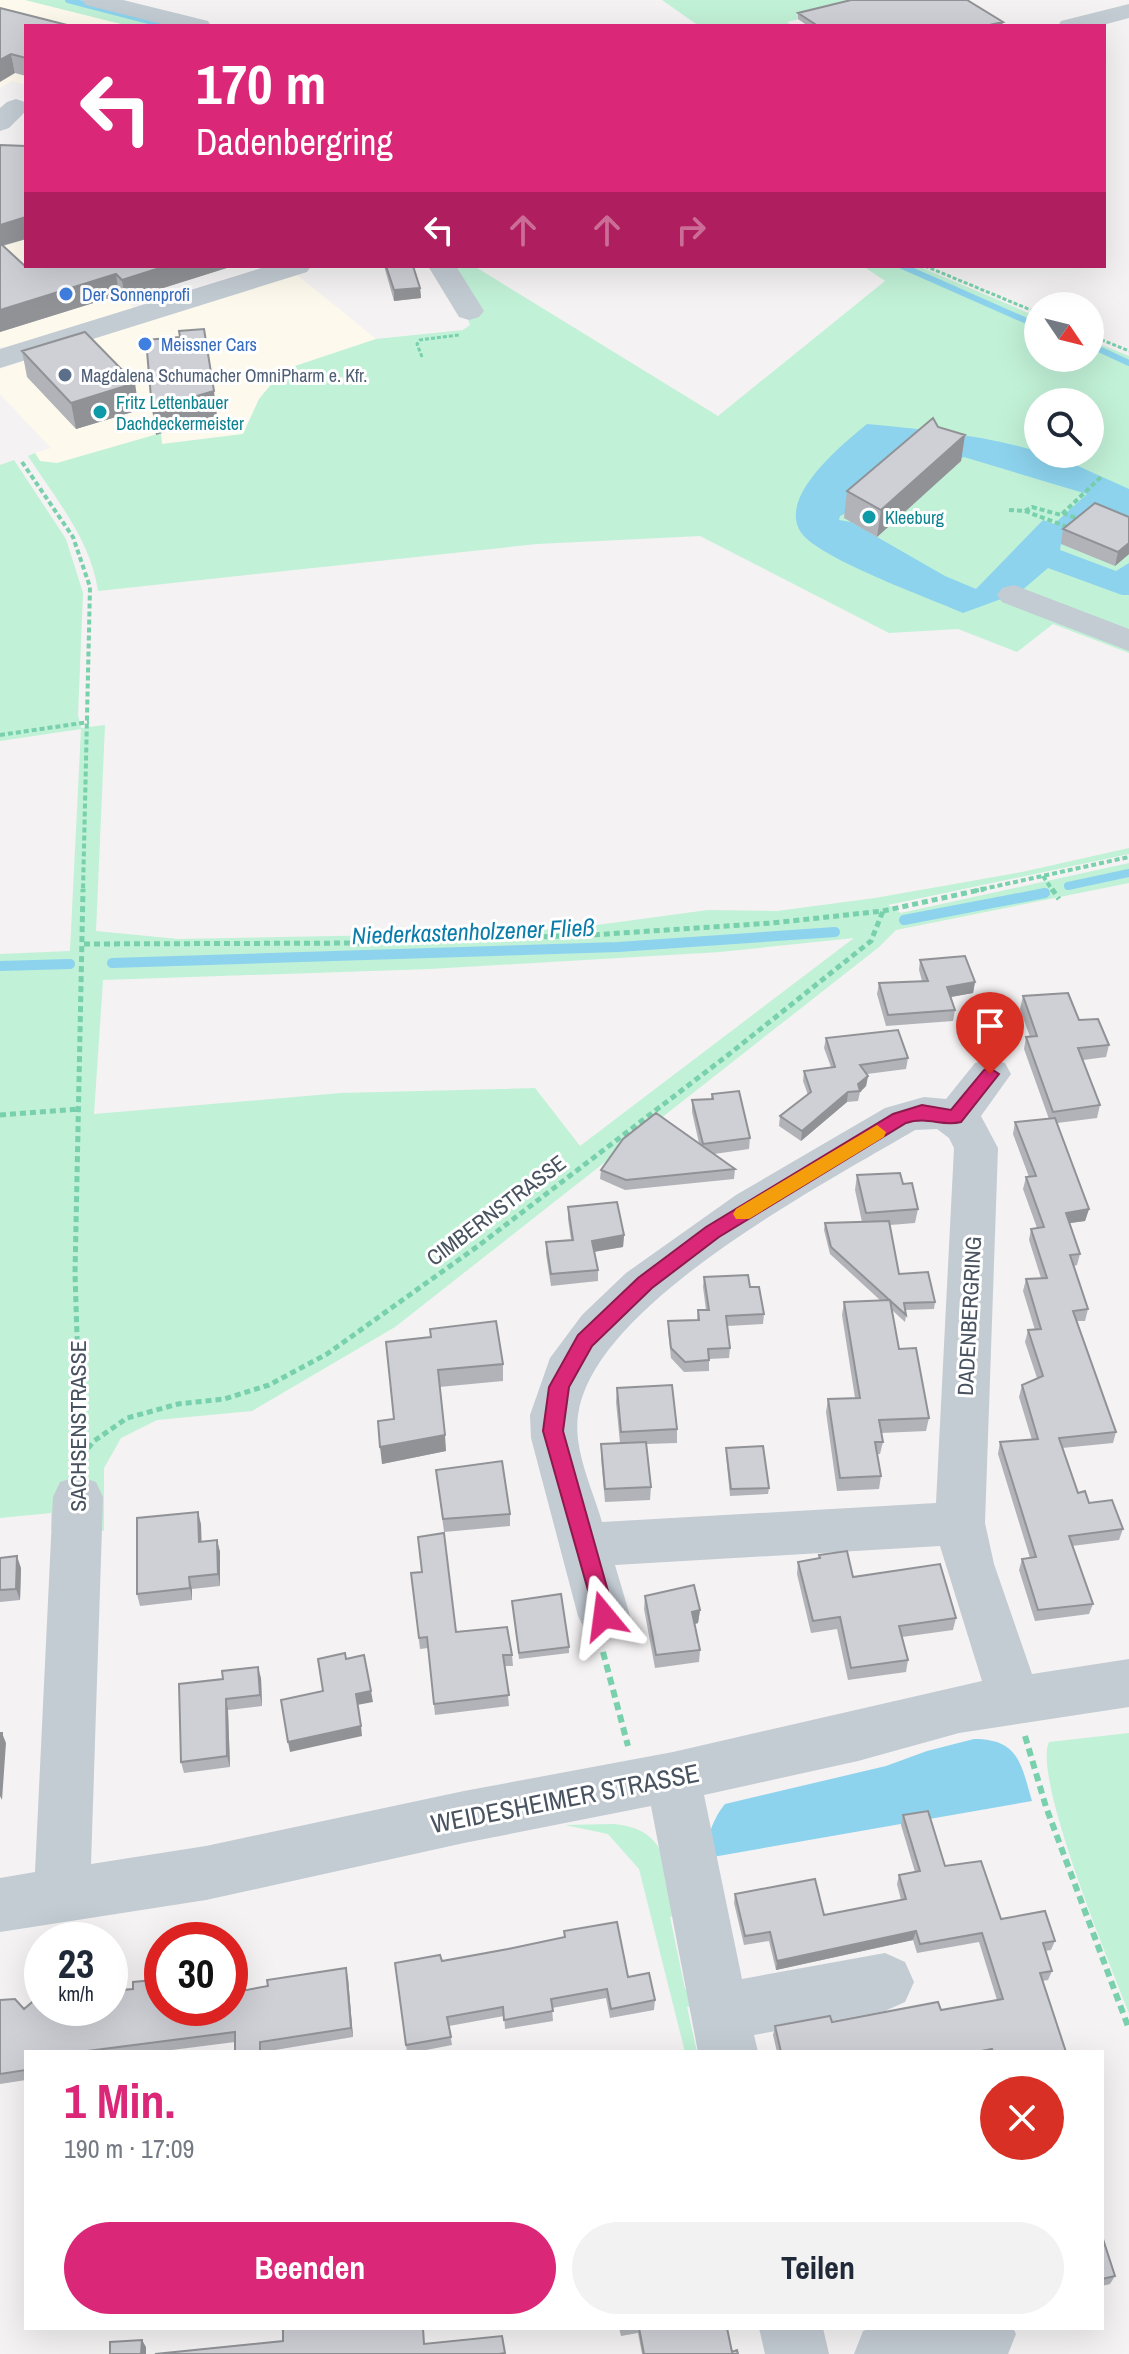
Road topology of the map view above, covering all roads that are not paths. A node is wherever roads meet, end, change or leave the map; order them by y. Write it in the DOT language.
graph roads {
  1 [pos="94,0"];
  2 [pos="1129,11"];
  3 [pos="191,24"];
  4 [pos="1078,24"];
  5 [pos="291,268"];
  6 [pos="443,268"];
  7 [pos="469,311"];
  8 [pos="0,359"];
  9 [pos="1014,595"];
  10 [pos="1129,641"];
  11 [pos="990,1074"];
  12 [pos="955,1118"];
  13 [pos="80,1476"];
  14 [pos="960,1523"];
  15 [pos="584,1545"];
  16 [pos="604,1616"];
  17 [pos="1129,1683"];
  18 [pos="1015,1700"];
  19 [pos="650,1782"];
  20 [pos="62,1897"];
  21 [pos="0,1905"];
  22 [pos="885,1982"];
  23 [pos="724,2032"];
  24 [pos="791,2330"];
  25 [pos="984,2334"];
  26 [pos="797,2354"];
  27 [pos="886,2354"];
  1 -- 3 [label="street"];
  2 -- 4 [label="street"];
  5 -- 8 [label="street"];
  6 -- 7 [label="street"];
  9 -- 10 [label="street"];
  11 -- 12 [label="street"];
  12 -- 14 [label="street, DADENBERGRING"];
  12 -- 15 [label="street"];
  13 -- 20 [label="street, SACHSENSTRASSE"];
  14 -- 15 [label="street"];
  14 -- 18 [label="street, DADENBERGRING"];
  15 -- 16 [label="street"];
  17 -- 18 [label="street, WEIDESHEIMER STRASSE"];
  18 -- 19 [label="street, WEIDESHEIMER STRASSE"];
  19 -- 20 [label="street, WEIDESHEIMER STRASSE"];
  19 -- 23 [label="street"];
  20 -- 21 [label="street, WEIDESHEIMER STRASSE"];
  22 -- 23 [label="street"];
  24 -- 26 [label="street"];
  25 -- 27 [label="street"];
}
